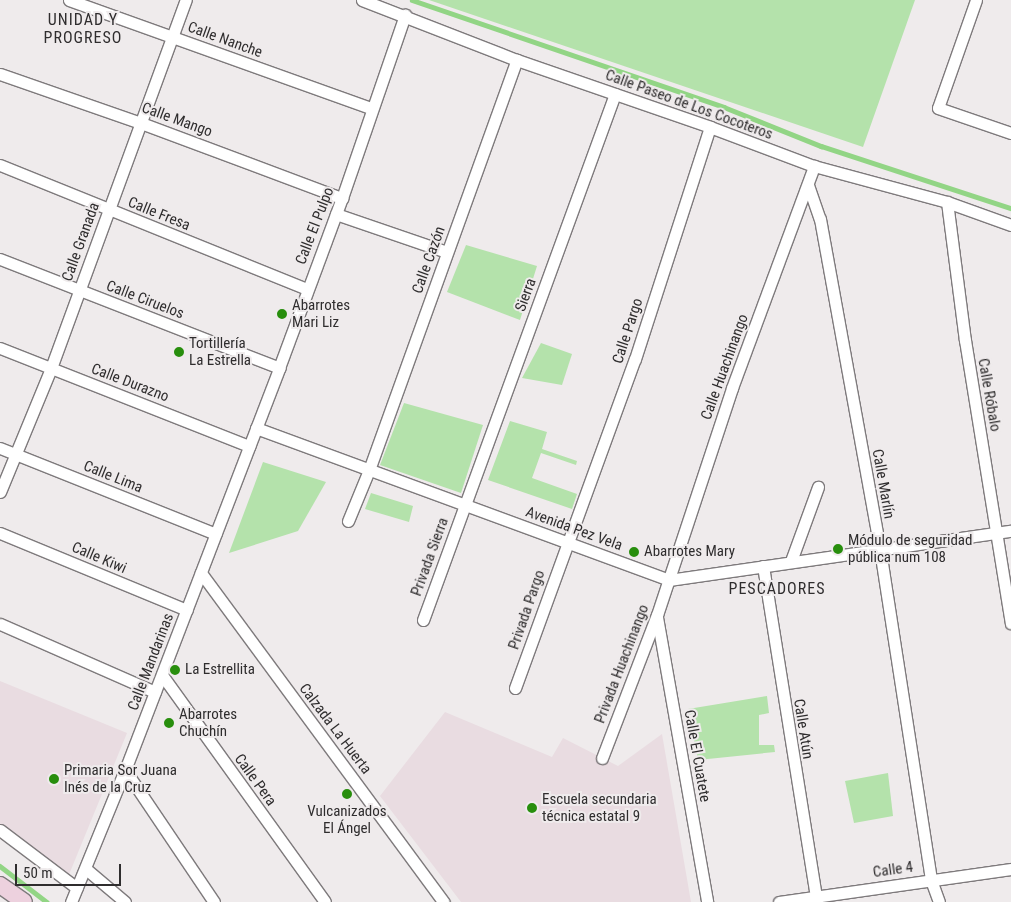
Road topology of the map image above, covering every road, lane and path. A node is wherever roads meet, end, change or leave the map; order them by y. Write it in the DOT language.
graph roads {
  1 [pos="69,0"];
  2 [pos="186,0"];
  3 [pos="362,0"];
  4 [pos="976,0"];
  5 [pos="405,14"];
  6 [pos="172,37"];
  7 [pos="517,60"];
  8 [pos="0,74"];
  9 [pos="614,94"];
  10 [pos="371,108"];
  11 [pos="141,123"];
  12 [pos="710,127"];
  13 [pos="1011,133"];
  14 [pos="0,165"];
  15 [pos="814,166"];
  16 [pos="808,185"];
  17 [pos="342,198"];
  18 [pos="947,202"];
  19 [pos="109,210"];
  20 [pos="336,214"];
  21 [pos="1011,225"];
  22 [pos="448,252"];
  23 [pos="0,259"];
  24 [pos="307,289"];
  25 [pos="80,290"];
  26 [pos="0,348"];
  27 [pos="51,368"];
  28 [pos="279,368"];
  29 [pos="256,428"];
  30 [pos="249,446"];
  31 [pos="0,448"];
  32 [pos="14,453"];
  33 [pos="369,470"];
  34 [pos="818,487"];
  35 [pos="0,492"];
  36 [pos="465,505"];
  37 [pos="348,521"];
  38 [pos="1011,531"];
  39 [pos="0,533"];
  40 [pos="998,533"];
  41 [pos="216,534"];
  42 [pos="566,542"];
  43 [pos="880,550"];
  44 [pos="792,561"];
  45 [pos="763,566"];
  46 [pos="200,573"];
  47 [pos="669,580"];
  48 [pos="186,610"];
  49 [pos="657,615"];
  50 [pos="423,620"];
  51 [pos="1011,623"];
  52 [pos="0,624"];
  53 [pos="162,675"];
  54 [pos="515,688"];
  55 [pos="155,692"];
  56 [pos="602,758"];
  57 [pos="125,770"];
  58 [pos="0,830"];
  59 [pos="86,869"];
  60 [pos="1011,869"];
  61 [pos="931,880"];
  62 [pos="0,885"];
  63 [pos="73,896"];
  64 [pos="816,899"];
  65 [pos="17,900"];
  66 [pos="125,902"];
  67 [pos="214,902"];
  68 [pos="325,902"];
  69 [pos="444,902"];
  70 [pos="707,902"];
  71 [pos="779,902"];
  72 [pos="939,902"];
  1 -- 6 [label="street, Calle Nanche"];
  2 -- 6 [label="street, Calle Granada"];
  3 -- 5 [label="street, Calle Paseo de Los Cocoteros"];
  4 -- 13 [label="street"];
  5 -- 7 [label="street, Calle Paseo de Los Cocoteros"];
  5 -- 10 [label="street, Calle El Pulpo"];
  6 -- 10 [label="street, Calle Nanche"];
  6 -- 11 [label="street, Calle Granada"];
  7 -- 9 [label="street, Calle Paseo de Los Cocoteros"];
  7 -- 22 [label="street, Calle Cazón"];
  8 -- 11 [label="street, Calle Mango"];
  9 -- 12 [label="street, Calle Paseo de Los Cocoteros"];
  9 -- 36 [label="street, Sierra"];
  10 -- 17 [label="street, Calle El Pulpo"];
  11 -- 17 [label="street, Calle Mango"];
  11 -- 19 [label="street, Calle Granada"];
  12 -- 15 [label="street, Calle Paseo de Los Cocoteros"];
  12 -- 42 [label="street, Calle Pargo"];
  14 -- 19 [label="street, Calle Fresa"];
  15 -- 16 [label="street, Calle Huachinango"];
  15 -- 18 [label="street, Calle Paseo de Los Cocoteros"];
  16 -- 43 [label="street, Calle Marlín"];
  16 -- 47 [label="street, Calle Huachinango"];
  17 -- 20 [label="street, Calle El Pulpo"];
  18 -- 21 [label="street, Calle Paseo de Los Cocoteros"];
  18 -- 40 [label="street, Calle Róbalo"];
  19 -- 24 [label="street, Calle Fresa"];
  19 -- 25 [label="street, Calle Granada"];
  20 -- 22 [label="street"];
  20 -- 24 [label="street, Calle El Pulpo"];
  22 -- 33 [label="street, Calle Cazón"];
  23 -- 25 [label="street, Calle Ciruelos"];
  24 -- 28 [label="street, Calle El Pulpo"];
  25 -- 27 [label="street, Calle Granada"];
  25 -- 28 [label="street, Calle Ciruelos"];
  26 -- 27 [label="street, Calle Durazno"];
  27 -- 30 [label="street, Calle Durazno"];
  27 -- 32 [label="street, Calle Granada"];
  28 -- 29 [label="street, Calle El Pulpo"];
  29 -- 30 [label="street, Calle El Pulpo"];
  29 -- 33 [label="street, Avenida Pez Vela"];
  30 -- 41 [label="street, Calle Mandarinas"];
  31 -- 32 [label="street, Calle Lima"];
  32 -- 35 [label="street, Calle Granada"];
  32 -- 41 [label="street, Calle Lima"];
  33 -- 36 [label="street, Avenida Pez Vela"];
  33 -- 37 [label="street, Calle Cazón"];
  34 -- 44 [label="street"];
  36 -- 42 [label="street, Avenida Pez Vela"];
  36 -- 50 [label="street, Privada Sierra"];
  38 -- 40 [label="street, Avenida Pez Vela"];
  39 -- 48 [label="street, Calle Kiwi"];
  40 -- 43 [label="street, Avenida Pez Vela"];
  40 -- 51 [label="street, Calle Róbalo"];
  41 -- 46 [label="street, Calle Mandarinas"];
  42 -- 47 [label="street, Avenida Pez Vela"];
  42 -- 54 [label="street, Privada Pargo"];
  43 -- 44 [label="street, Avenida Pez Vela"];
  43 -- 61 [label="street, Calle Marlín"];
  44 -- 45 [label="street, Avenida Pez Vela"];
  45 -- 47 [label="street, Avenida Pez Vela"];
  45 -- 64 [label="street, Calle Atún"];
  46 -- 48 [label="street, Calle Mandarinas"];
  46 -- 69 [label="street, Calzada La Huerta"];
  47 -- 49 [label="street, Privada Huachinango"];
  48 -- 53 [label="street, Calle Mandarinas"];
  49 -- 56 [label="street, Privada Huachinango"];
  49 -- 70 [label="street, Calle El Cuatete"];
  52 -- 55 [label="street"];
  53 -- 55 [label="street, Calle Mandarinas"];
  53 -- 68 [label="street, Calle Pera"];
  55 -- 57 [label="street, Calle Mandarinas"];
  57 -- 59 [label="street, Calle Mandarinas"];
  57 -- 67 [label="street"];
  58 -- 63 [label="street"];
  59 -- 63 [label="street, Calle Mandarinas"];
  59 -- 66 [label="street"];
  60 -- 61 [label="street, Calle 4"];
  61 -- 64 [label="street, Calle 4"];
  61 -- 72 [label="street, Calle Marlín"];
  62 -- 65 [label="street"];
  64 -- 71 [label="street, Calle 4"];
}
